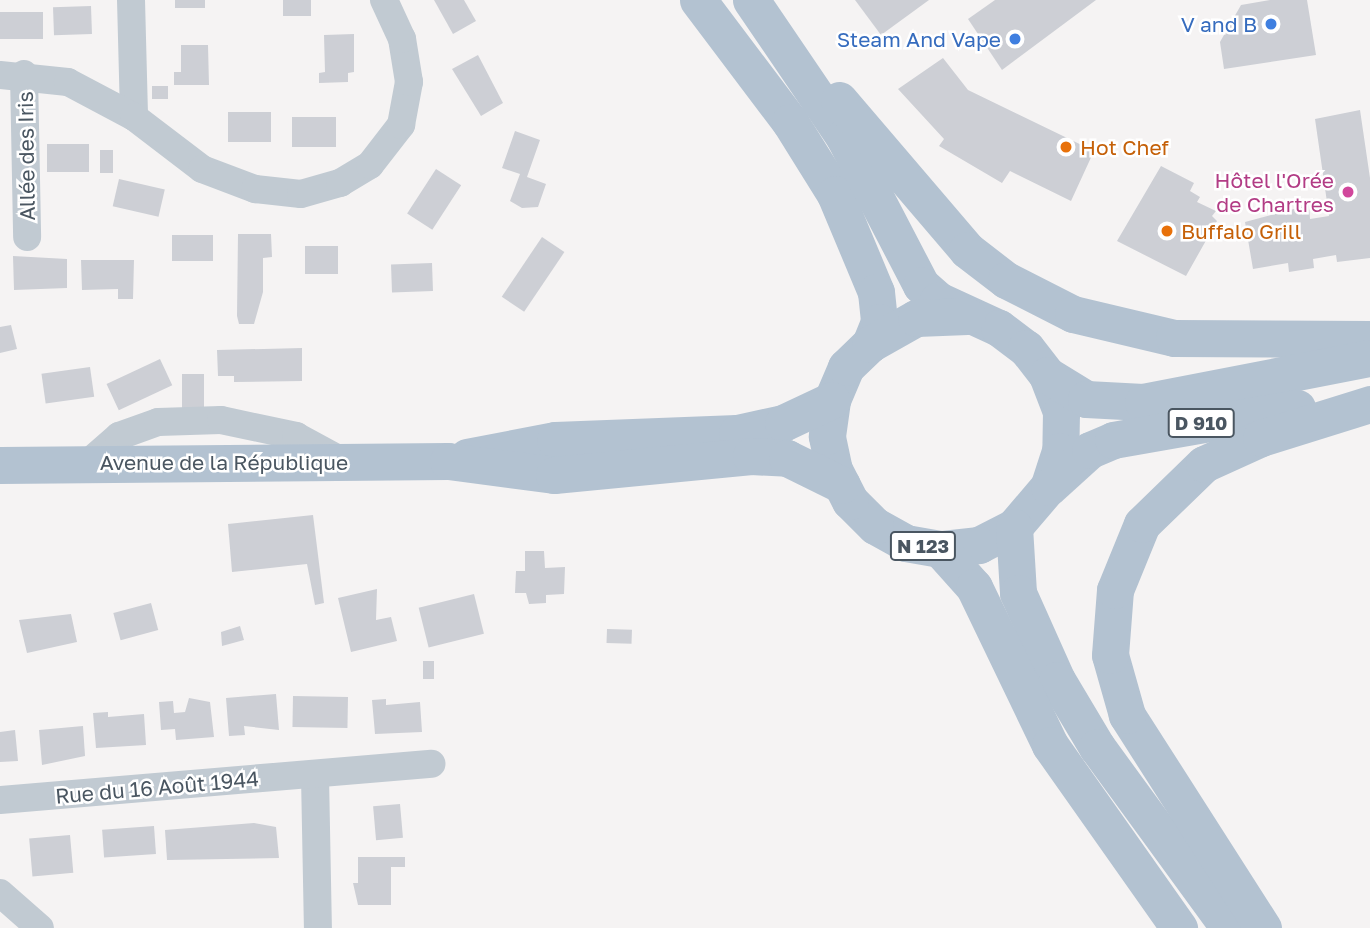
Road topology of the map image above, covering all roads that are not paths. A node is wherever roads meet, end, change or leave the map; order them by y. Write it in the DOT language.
graph roads {
  1 [pos="131,0"];
  2 [pos="384,0"];
  3 [pos="698,0"];
  4 [pos="757,8"];
  5 [pos="12,75"];
  6 [pos="134,117"];
  7 [pos="27,237"];
  8 [pos="967,316"];
  9 [pos="1370,339"];
  10 [pos="870,344"];
  11 [pos="1370,358"];
  12 [pos="1047,375"];
  13 [pos="1370,397"];
  14 [pos="832,400"];
  15 [pos="1370,404"];
  16 [pos="448,461"];
  17 [pos="0,465"];
  18 [pos="842,485"];
  19 [pos="1048,488"];
  20 [pos="1014,527"];
  21 [pos="940,549"];
  22 [pos="431,764"];
  23 [pos="315,776"];
  24 [pos="0,800"];
  25 [pos="0,892"];
  26 [pos="40,928"];
  27 [pos="318,928"];
  28 [pos="1179,928"];
  29 [pos="1229,928"];
  30 [pos="1263,928"];
  1 -- 6 [label="street"];
  2 -- 6 [label="street"];
  3 -- 10 [label="main road"];
  4 -- 8 [label="main road, N 123"];
  4 -- 9 [label="main road"];
  5 -- 6 [label="street"];
  5 -- 7 [label="street, Allée des Iris"];
  8 -- 10 [label="main road, N 123"];
  8 -- 12 [label="main road, N 123"];
  10 -- 14 [label="main road, N 123"];
  11 -- 12 [label="main road, D 910"];
  12 -- 19 [label="main road, N 123"];
  13 -- 19 [label="main road, D 910"];
  14 -- 16 [label="main road, Avenue de la République"];
  14 -- 18 [label="main road, N 123"];
  15 -- 30 [label="main road"];
  16 -- 17 [label="main road, Avenue de la République"];
  16 -- 18 [label="main road, Avenue de la République"];
  18 -- 21 [label="main road, N 123"];
  19 -- 20 [label="main road, N 123"];
  20 -- 21 [label="main road, N 123"];
  20 -- 29 [label="main road"];
  21 -- 28 [label="main road, N 123"];
  22 -- 23 [label="street, Rue du 16 Août 1944"];
  23 -- 24 [label="street, Rue du 16 Août 1944"];
  23 -- 27 [label="street"];
  25 -- 26 [label="street"];
}
